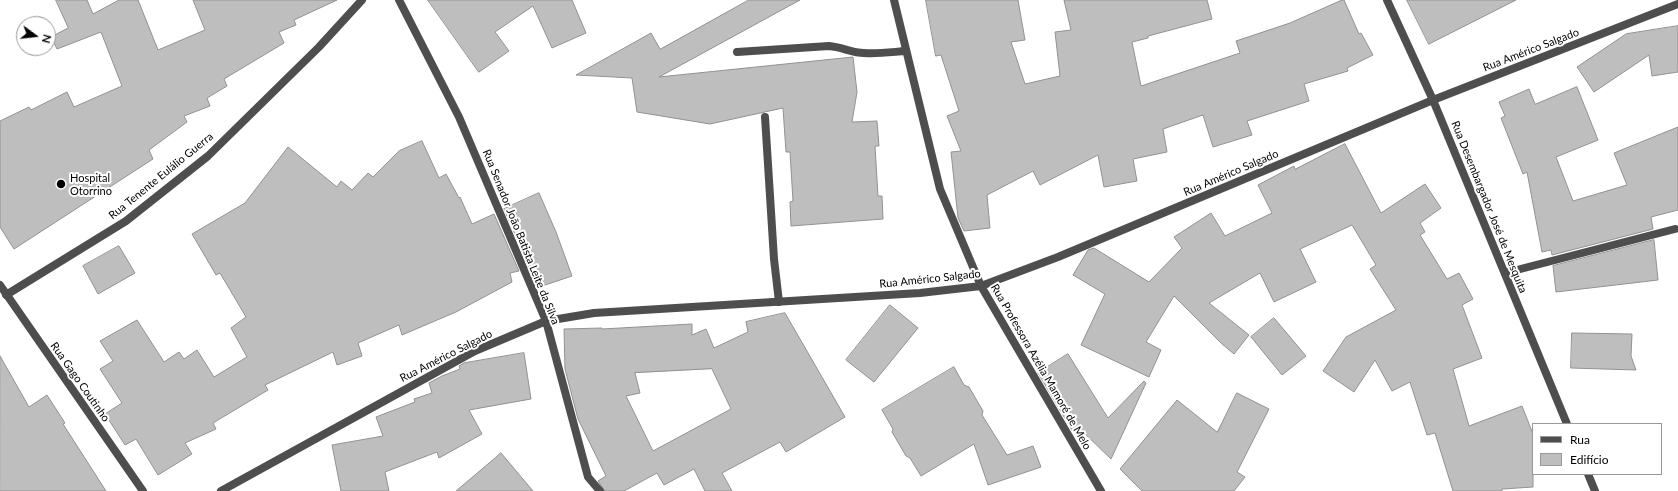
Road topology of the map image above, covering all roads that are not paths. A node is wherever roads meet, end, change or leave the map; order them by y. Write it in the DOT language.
graph roads {
  1 [pos="362,0"];
  2 [pos="399,0"];
  3 [pos="894,0"];
  4 [pos="1387,0"];
  5 [pos="1678,4"];
  6 [pos="906,51"];
  7 [pos="737,52"];
  8 [pos="1433,100"];
  9 [pos="765,117"];
  10 [pos="1675,230"];
  11 [pos="1505,273"];
  12 [pos="0,285"];
  13 [pos="981,286"];
  14 [pos="6,295"];
  15 [pos="779,302"];
  16 [pos="546,321"];
  17 [pos="1567,423"];
  18 [pos="1588,475"];
  19 [pos="143,491"];
  20 [pos="221,491"];
  21 [pos="600,491"];
  22 [pos="1101,491"];
  23 [pos="1595,491"];
  1 -- 14 [label="street, Rua Tenente Eulálio Guerra"];
  2 -- 16 [label="street, Rua Senador João Batista Leite da Silva"];
  3 -- 6 [label="street, Rua Professora Azélia Mamoré de Melo"];
  4 -- 8 [label="street, Rua Desembargador José de Mesquita"];
  5 -- 8 [label="street, Rua Américo Salgado"];
  6 -- 7 [label="street"];
  6 -- 13 [label="street, Rua Professora Azélia Mamoré de Melo"];
  8 -- 11 [label="street, Rua Desembargador José de Mesquita"];
  8 -- 13 [label="street, Rua Américo Salgado"];
  9 -- 15 [label="street"];
  10 -- 11 [label="street"];
  11 -- 17 [label="street, Rua Desembargador José de Mesquita"];
  12 -- 14 [label="street, Rua Gago Coutinho"];
  13 -- 15 [label="street, Rua Américo Salgado"];
  13 -- 22 [label="street, Rua Professora Azélia Mamoré de Melo"];
  14 -- 19 [label="street, Rua Gago Coutinho"];
  15 -- 16 [label="street, Rua Américo Salgado"];
  16 -- 20 [label="street, Rua Américo Salgado"];
  16 -- 21 [label="street, Rua Senador João Batista Leite da Silva"];
  18 -- 23 [label="street"];
}
